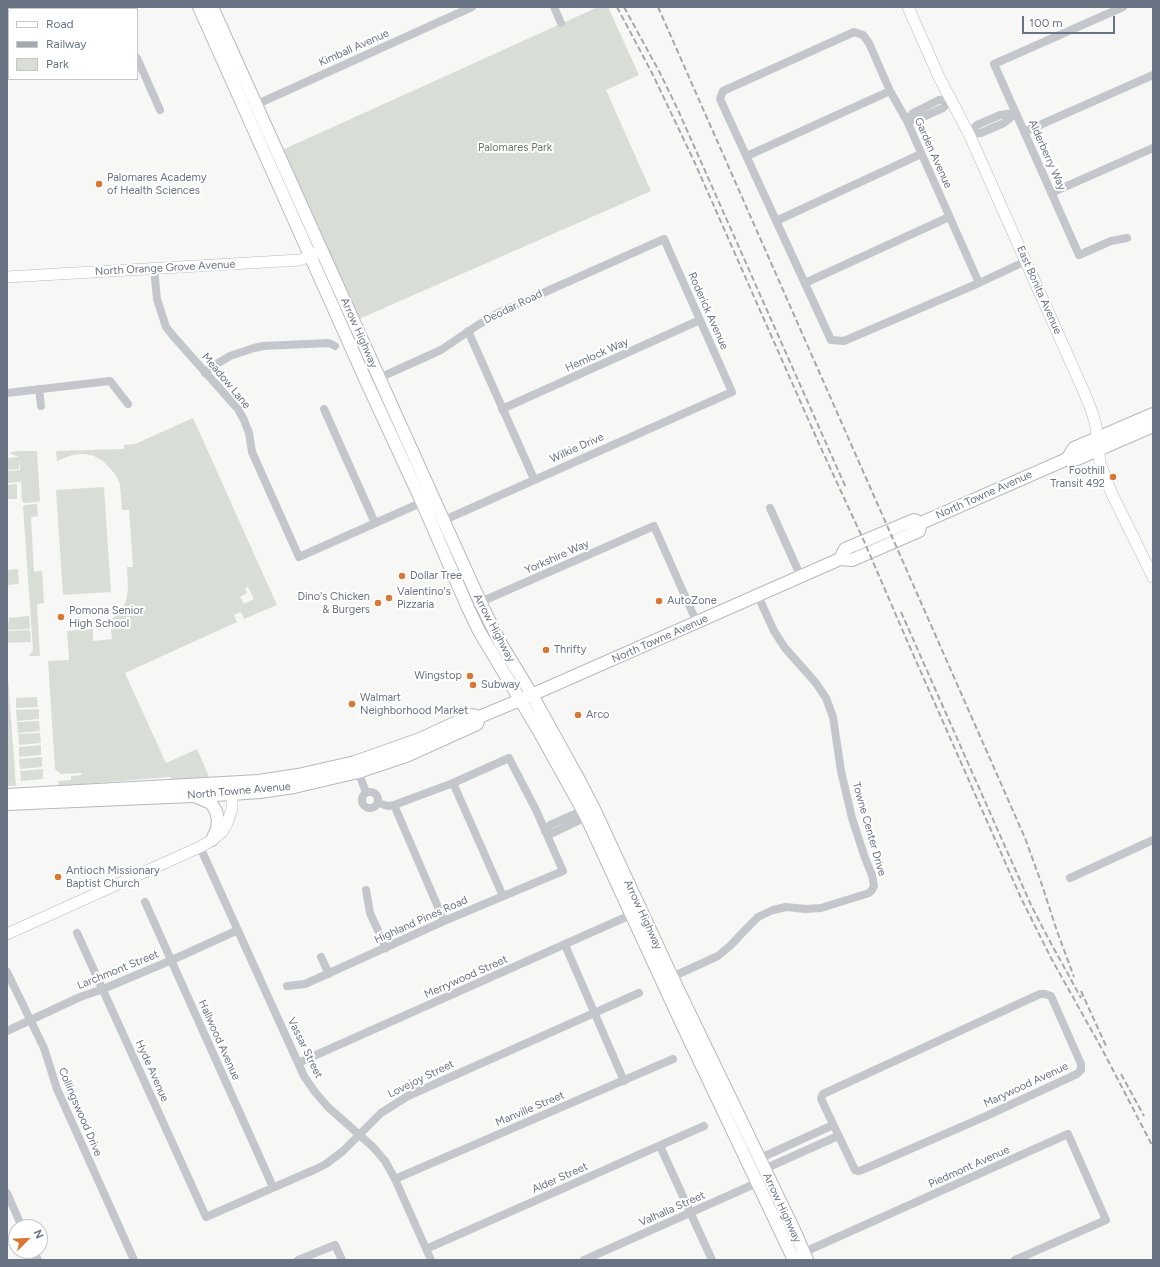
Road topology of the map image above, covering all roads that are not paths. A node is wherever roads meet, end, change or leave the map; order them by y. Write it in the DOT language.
graph roads {
  1 [pos="199,7"];
  2 [pos="212,7"];
  3 [pos="472,7"];
  4 [pos="554,7"];
  5 [pos="908,7"];
  6 [pos="1123,7"];
  7 [pos="562,23"];
  8 [pos="138,60"];
  9 [pos="1153,75"];
  10 [pos="890,91"];
  11 [pos="951,100"];
  12 [pos="250,107"];
  13 [pos="160,110"];
  14 [pos="1016,113"];
  15 [pos="907,121"];
  16 [pos="1024,132"];
  17 [pos="969,134"];
  18 [pos="1153,148"];
  19 [pos="922,154"];
  20 [pos="747,156"];
  21 [pos="1051,193"];
  22 [pos="950,217"];
  23 [pos="776,221"];
  24 [pos="1127,238"];
  25 [pos="664,239"];
  26 [pos="322,251"];
  27 [pos="310,256"];
  28 [pos="1026,261"];
  29 [pos="154,268"];
  30 [pos="7,276"];
  31 [pos="805,283"];
  32 [pos="979,283"];
  33 [pos="700,320"];
  34 [pos="468,331"];
  35 [pos="335,346"];
  36 [pos="205,373"];
  37 [pos="379,378"];
  38 [pos="366,383"];
  39 [pos="39,389"];
  40 [pos="7,392"];
  41 [pos="732,392"];
  42 [pos="128,404"];
  43 [pos="41,406"];
  44 [pos="502,409"];
  45 [pos="324,410"];
  46 [pos="1153,414"];
  47 [pos="1153,426"];
  48 [pos="1098,444"];
  49 [pos="534,479"];
  50 [pos="433,497"];
  51 [pos="422,502"];
  52 [pos="770,508"];
  53 [pos="375,523"];
  54 [pos="437,523"];
  55 [pos="801,577"];
  56 [pos="1153,577"];
  57 [pos="758,596"];
  58 [pos="480,602"];
  59 [pos="468,608"];
  60 [pos="697,623"];
  61 [pos="526,698"];
  62 [pos="356,767"];
  63 [pos="453,783"];
  64 [pos="232,788"];
  65 [pos="366,792"];
  66 [pos="7,795"];
  67 [pos="194,796"];
  68 [pos="378,803"];
  69 [pos="7,804"];
  70 [pos="394,805"];
  71 [pos="585,814"];
  72 [pos="545,831"];
  73 [pos="212,840"];
  74 [pos="1153,840"];
  75 [pos="200,847"];
  76 [pos="1070,878"];
  77 [pos="366,890"];
  78 [pos="503,896"];
  79 [pos="145,902"];
  80 [pos="636,913"];
  81 [pos="444,921"];
  82 [pos="238,930"];
  83 [pos="77,933"];
  84 [pos="7,934"];
  85 [pos="565,945"];
  86 [pos="386,948"];
  87 [pos="321,957"];
  88 [pos="172,960"];
  89 [pos="7,972"];
  90 [pos="329,974"];
  91 [pos="672,977"];
  92 [pos="287,986"];
  93 [pos="103,989"];
  94 [pos="638,993"];
  95 [pos="595,1013"];
  96 [pos="31,1020"];
  97 [pos="7,1030"];
  98 [pos="673,1060"];
  99 [pos="298,1063"];
  100 [pos="624,1081"];
  101 [pos="833,1125"];
  102 [pos="704,1126"];
  103 [pos="359,1134"];
  104 [pos="838,1136"];
  105 [pos="660,1146"];
  106 [pos="763,1166"];
  107 [pos="751,1172"];
  108 [pos="768,1178"];
  109 [pos="395,1179"];
  110 [pos="757,1183"];
  111 [pos="273,1187"];
  112 [pos="7,1193"];
  113 [pos="691,1213"];
  114 [pos="206,1217"];
  115 [pos="18,1219"];
  116 [pos="426,1249"];
  117 [pos="799,1258"];
  118 [pos="134,1260"];
  119 [pos="298,1260"];
  120 [pos="342,1260"];
  121 [pos="431,1260"];
  122 [pos="584,1260"];
  123 [pos="712,1260"];
  124 [pos="1015,1260"];
  1 -- 12 [label="main road, Arrow Highway"];
  2 -- 12 [label="main road, Arrow Highway"];
  3 -- 12 [label="street, Kimball Avenue"];
  4 -- 7 [label="street"];
  5 -- 11 [label="main road, East Bonita Avenue"];
  6 -- 14 [label="street, Alderberry Way"];
  8 -- 13 [label="street"];
  9 -- 16 [label="street"];
  10 -- 15 [label="street, Garden Avenue"];
  10 -- 20 [label="street"];
  10 -- 20 [label="street, Garden Avenue"];
  11 -- 15 [label="street"];
  11 -- 17 [label="main road, East Bonita Avenue"];
  12 -- 26 [label="main road, Arrow Highway"];
  12 -- 27 [label="main road, Arrow Highway"];
  14 -- 16 [label="street, Alderberry Way"];
  14 -- 17 [label="street"];
  15 -- 19 [label="street, Garden Avenue"];
  16 -- 21 [label="street, Alderberry Way"];
  17 -- 28 [label="main road, East Bonita Avenue"];
  18 -- 21 [label="street"];
  19 -- 22 [label="street, Garden Avenue"];
  19 -- 23 [label="street"];
  20 -- 23 [label="street"];
  21 -- 24 [label="street, Alderberry Way"];
  22 -- 31 [label="street"];
  22 -- 32 [label="street, Garden Avenue"];
  23 -- 31 [label="street"];
  25 -- 33 [label="street, Roderick Avenue"];
  25 -- 34 [label="street, Deodar Road"];
  26 -- 27 [label="main road, North Orange Grove Avenue"];
  26 -- 37 [label="main road, Arrow Highway"];
  27 -- 29 [label="main road, North Orange Grove Avenue"];
  27 -- 38 [label="main road, Arrow Highway"];
  28 -- 32 [label="street"];
  28 -- 48 [label="main road, East Bonita Avenue"];
  29 -- 30 [label="main road, North Orange Grove Avenue"];
  29 -- 36 [label="street, Meadow Lane"];
  31 -- 32 [label="street"];
  33 -- 41 [label="street, Roderick Avenue"];
  33 -- 44 [label="street, Hemlock Way"];
  34 -- 37 [label="street, Deodar Road"];
  34 -- 44 [label="street"];
  35 -- 36 [label="street"];
  36 -- 53 [label="street, Meadow Lane"];
  37 -- 38 [label="main road, Deodar Road"];
  37 -- 50 [label="main road, Arrow Highway"];
  38 -- 51 [label="main road, Arrow Highway"];
  39 -- 40 [label="street"];
  39 -- 42 [label="street"];
  39 -- 43 [label="street"];
  41 -- 49 [label="street, Wilkie Drive"];
  44 -- 49 [label="street"];
  45 -- 53 [label="street"];
  46 -- 48 [label="main road"];
  47 -- 48 [label="main road"];
  48 -- 55 [label="main road, North Towne Avenue"];
  48 -- 56 [label="main road, East Bonita Avenue"];
  49 -- 54 [label="street, Wilkie Drive"];
  50 -- 51 [label="street"];
  50 -- 54 [label="main road, Arrow Highway"];
  51 -- 53 [label="street"];
  51 -- 54 [label="main road, Arrow Highway"];
  52 -- 55 [label="street"];
  54 -- 58 [label="main road, Arrow Highway"];
  54 -- 59 [label="main road, Arrow Highway"];
  55 -- 57 [label="main road, North Towne Avenue"];
  57 -- 60 [label="main road, North Towne Avenue"];
  57 -- 91 [label="street, Towne Center Drive"];
  58 -- 59 [label="street, Yorkshire Way"];
  58 -- 60 [label="street, Yorkshire Way"];
  58 -- 61 [label="main road, Arrow Highway"];
  59 -- 61 [label="main road, Arrow Highway"];
  60 -- 61 [label="main road, North Towne Avenue"];
  61 -- 62 [label="main road, North Towne Avenue"];
  61 -- 71 [label="main road, Arrow Highway"];
  61 -- 80 [label="main road, Arrow Highway"];
  62 -- 64 [label="main road, North Towne Avenue"];
  62 -- 65 [label="street"];
  63 -- 70 [label="street"];
  63 -- 72 [label="street"];
  63 -- 78 [label="street"];
  64 -- 66 [label="main road, North Towne Avenue"];
  64 -- 67 [label="main road, North Towne Avenue"];
  64 -- 73 [label="main road"];
  65 -- 68 [label="street"];
  65 -- 68 [label="street"];
  67 -- 69 [label="main road, North Towne Avenue"];
  67 -- 73 [label="main road"];
  68 -- 70 [label="street"];
  70 -- 81 [label="street"];
  71 -- 72 [label="street"];
  71 -- 80 [label="main road, Arrow Highway"];
  72 -- 78 [label="street, Highland Pines Road"];
  73 -- 75 [label="main road"];
  74 -- 76 [label="street"];
  75 -- 82 [label="street, Vassar Street"];
  75 -- 84 [label="main road"];
  77 -- 86 [label="street"];
  78 -- 81 [label="street, Highland Pines Road"];
  79 -- 88 [label="street, Hallwood Avenue"];
  80 -- 85 [label="street, Merrywood Street"];
  80 -- 91 [label="main road, Arrow Highway"];
  80 -- 107 [label="main road, Arrow Highway"];
  81 -- 86 [label="street, Highland Pines Road"];
  82 -- 88 [label="street, Larchmont Street"];
  82 -- 99 [label="street, Vassar Street"];
  83 -- 93 [label="street, Hyde Avenue"];
  85 -- 95 [label="street"];
  85 -- 99 [label="street, Merrywood Street"];
  86 -- 90 [label="street, Highland Pines Road"];
  87 -- 90 [label="street"];
  88 -- 93 [label="street, Larchmont Street"];
  88 -- 111 [label="street, Hallwood Avenue"];
  89 -- 96 [label="street, Collingswood Drive"];
  90 -- 92 [label="street, Highland Pines Road"];
  91 -- 106 [label="main road, Arrow Highway"];
  93 -- 96 [label="street, Larchmont Street"];
  93 -- 114 [label="street, Hyde Avenue"];
  94 -- 95 [label="street, Lovejoy Street"];
  95 -- 100 [label="street"];
  95 -- 103 [label="street, Lovejoy Street"];
  96 -- 97 [label="street, Larchmont Street"];
  96 -- 118 [label="street, Collingswood Drive"];
  98 -- 100 [label="street, Manville Street"];
  99 -- 103 [label="street, Vassar Street"];
  100 -- 109 [label="street, Manville Street"];
  101 -- 104 [label="street, Marywood Avenue"];
  101 -- 104 [label="street, Marywood Avenue"];
  101 -- 106 [label="street"];
  102 -- 105 [label="street, Alder Street"];
  103 -- 109 [label="street, Vassar Street"];
  103 -- 111 [label="street, Lovejoy Street"];
  104 -- 106 [label="street"];
  105 -- 113 [label="street"];
  105 -- 116 [label="street, Alder Street"];
  106 -- 107 [label="street"];
  106 -- 108 [label="main road, Arrow Highway"];
  107 -- 110 [label="main road, Arrow Highway"];
  108 -- 110 [label="street, Valhalla Street"];
  108 -- 117 [label="main road, Arrow Highway"];
  109 -- 116 [label="street, Vassar Street"];
  110 -- 113 [label="street, Valhalla Street"];
  110 -- 117 [label="main road, Arrow Highway"];
  111 -- 114 [label="street, Lovejoy Street"];
  112 -- 115 [label="street"];
  113 -- 122 [label="street, Valhalla Street"];
  113 -- 123 [label="street"];
  116 -- 121 [label="street, Vassar Street"];
  117 -- 124 [label="street, Piedmont Avenue"];
  119 -- 120 [label="street"];
}
